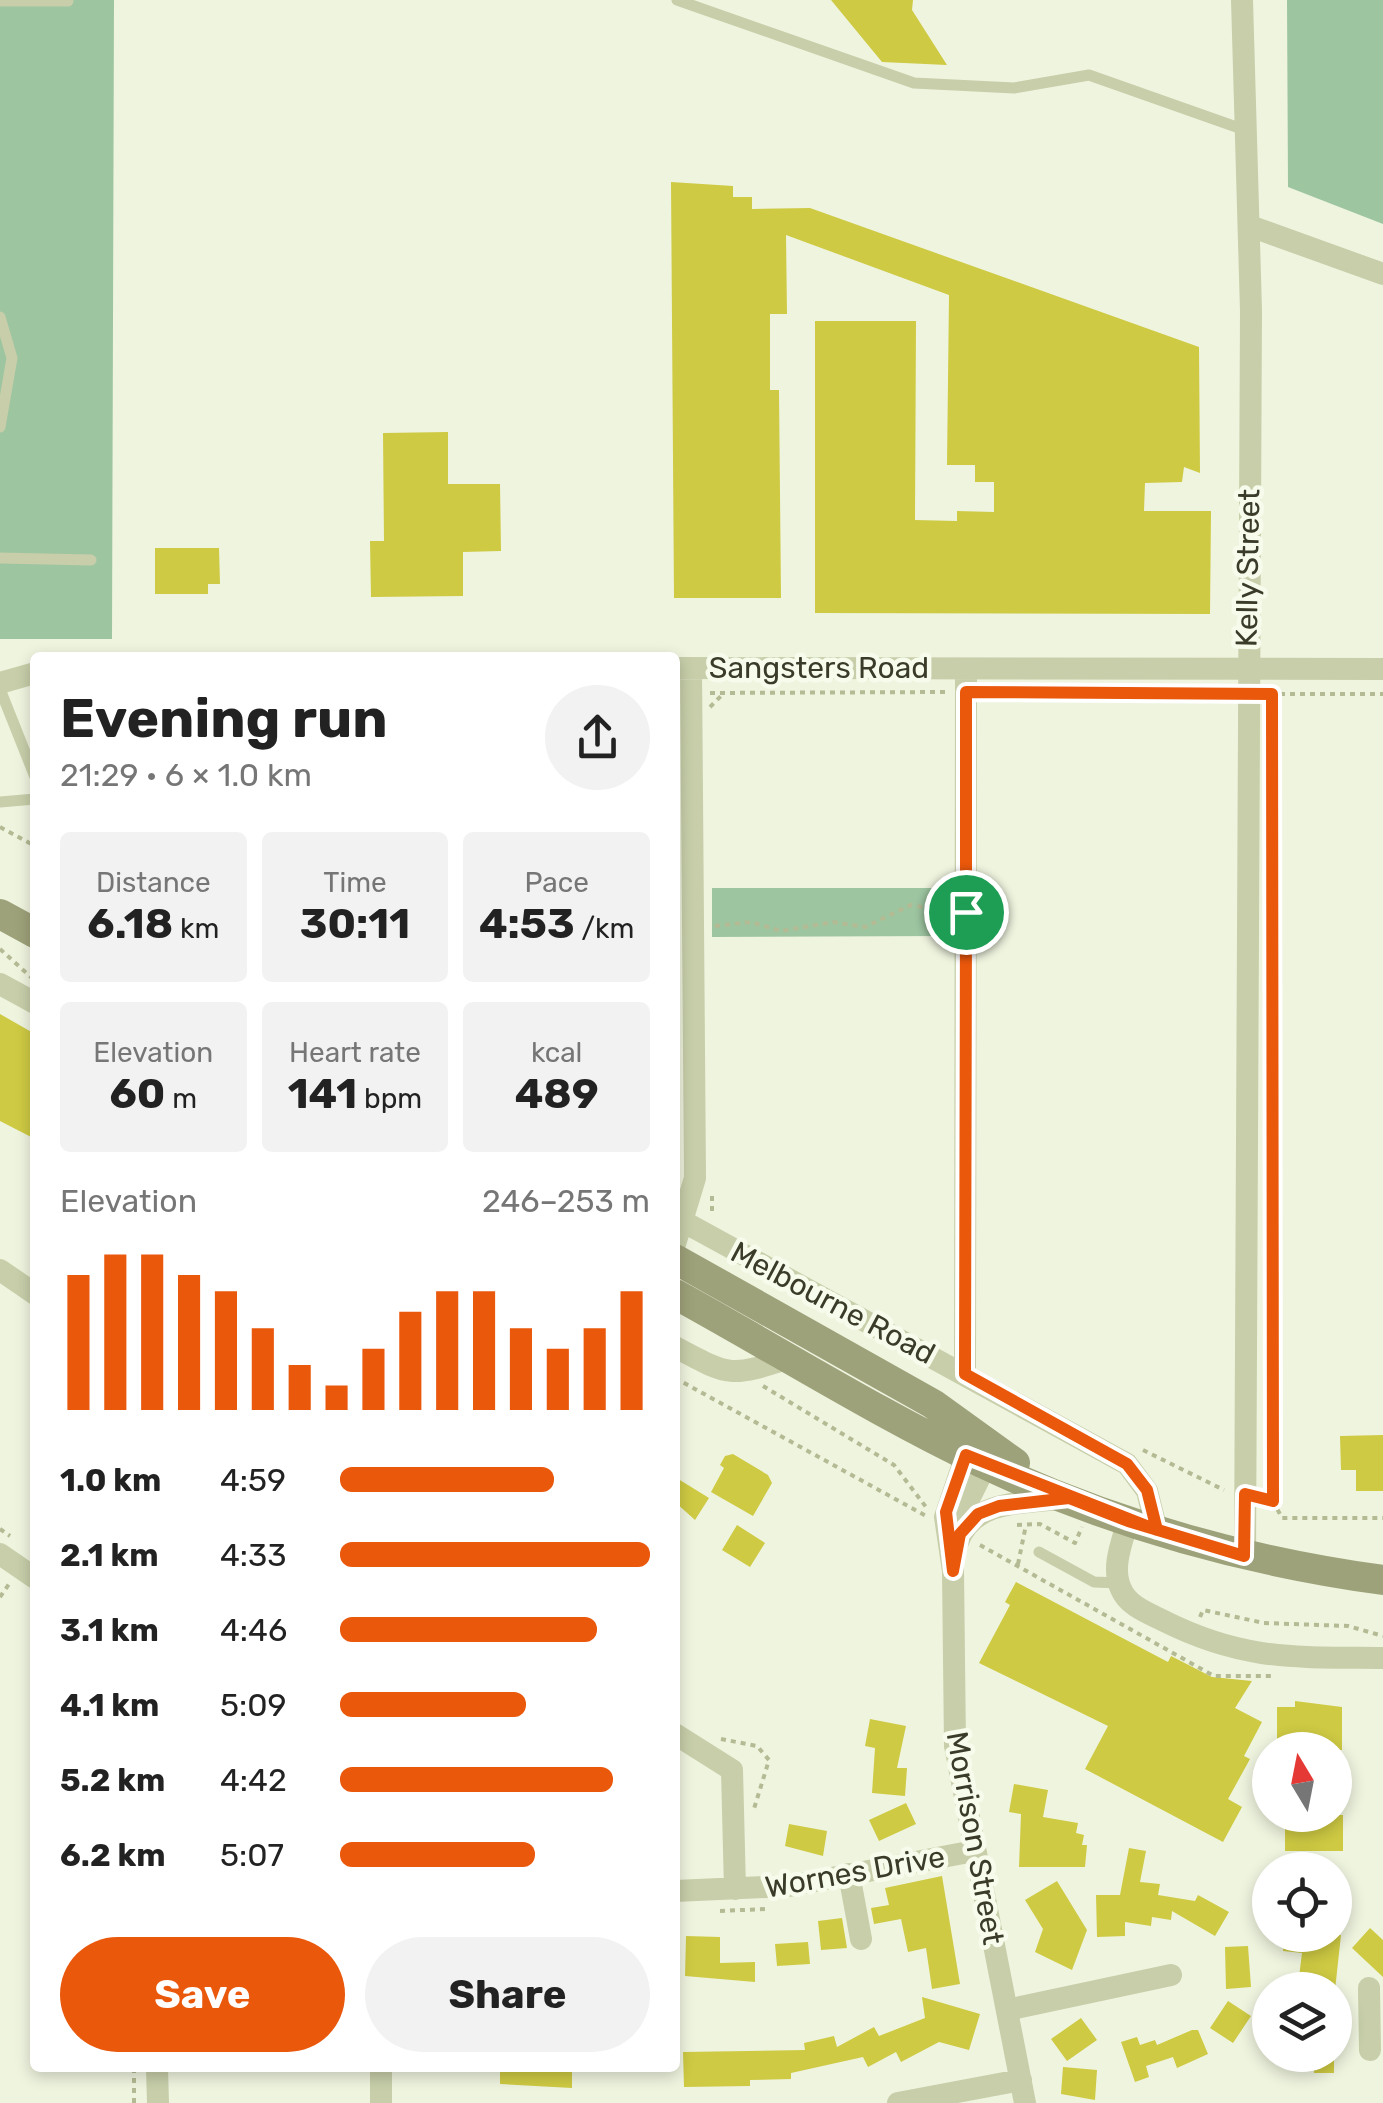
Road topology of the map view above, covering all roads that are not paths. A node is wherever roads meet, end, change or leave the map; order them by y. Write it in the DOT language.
graph roads {
  1 [pos="30,0"];
  2 [pos="678,0"];
  3 [pos="1242,0"];
  4 [pos="0,1"];
  5 [pos="68,1"];
  6 [pos="1242,128"];
  7 [pos="1250,226"];
  8 [pos="1383,274"];
  9 [pos="0,317"];
  10 [pos="0,427"];
  11 [pos="0,558"];
  12 [pos="91,560"];
  13 [pos="683,668"];
  14 [pos="1247,668"];
  15 [pos="1383,669"];
  16 [pos="30,675"];
  17 [pos="966,681"];
  18 [pos="0,686"];
  19 [pos="30,763"];
  20 [pos="30,799"];
  21 [pos="0,802"];
  22 [pos="0,914"];
  23 [pos="30,930"];
  24 [pos="0,984"];
  25 [pos="30,1000"];
  26 [pos="683,1224"];
  27 [pos="680,1263"];
  28 [pos="0,1270"];
  29 [pos="30,1291"];
  30 [pos="680,1296"];
  31 [pos="783,1343"];
  32 [pos="680,1350"];
  33 [pos="965,1374"];
  34 [pos="980,1454"];
  35 [pos="1060,1493"];
  36 [pos="1142,1526"];
  37 [pos="958,1542"];
  38 [pos="1039,1552"];
  39 [pos="1244,1556"];
  40 [pos="1,1557"];
  41 [pos="953,1571"];
  42 [pos="30,1575"];
  43 [pos="1383,1580"];
  44 [pos="1118,1582"];
  45 [pos="1383,1658"];
  46 [pos="680,1737"];
  47 [pos="974,1851"];
  48 [pos="850,1874"];
  49 [pos="736,1889"];
  50 [pos="680,1892"];
  51 [pos="861,1939"];
  52 [pos="1171,1975"];
  53 [pos="1369,1988"];
  54 [pos="1006,2010"];
  55 [pos="1376,2020"];
  56 [pos="1370,2050"];
  57 [pos="156,2072"];
  58 [pos="381,2072"];
  59 [pos="1023,2091"];
  60 [pos="158,2103"];
  61 [pos="382,2103"];
  62 [pos="898,2103"];
  1 -- 4 [label="lane"];
  1 -- 5 [label="lane"];
  2 -- 6 [label="lane"];
  3 -- 6 [label="street, Kelly Street"];
  6 -- 7 [label="street, Kelly Street"];
  7 -- 8 [label="street"];
  7 -- 14 [label="street, Kelly Street"];
  9 -- 10 [label="lane"];
  11 -- 12 [label="lane"];
  13 -- 17 [label="street, Sangsters Road"];
  13 -- 26 [label="street"];
  14 -- 15 [label="street, Sangsters Road"];
  14 -- 17 [label="street, Sangsters Road"];
  14 -- 39 [label="street, Kelly Street"];
  16 -- 18 [label="street"];
  17 -- 33 [label="street"];
  18 -- 19 [label="lane"];
  20 -- 21 [label="lane"];
  22 -- 23 [label="main road"];
  24 -- 25 [label="street"];
  26 -- 33 [label="street, Melbourne Road"];
  27 -- 31 [label="main road, Melbourne Road"];
  28 -- 29 [label="street"];
  30 -- 31 [label="main road, Melbourne Road"];
  31 -- 32 [label="street"];
  31 -- 34 [label="main road, Melbourne Road"];
  33 -- 36 [label="street, Melbourne Road"];
  34 -- 35 [label="main road, Melbourne Road"];
  34 -- 37 [label="street, Morrison Street"];
  34 -- 41 [label="street, Morrison Street"];
  35 -- 36 [label="main road, Melbourne Road"];
  35 -- 37 [label="street"];
  36 -- 39 [label="main road, Melbourne Road"];
  36 -- 44 [label="street, Melbourne Road"];
  37 -- 41 [label="street, Morrison Street"];
  38 -- 44 [label="lane"];
  39 -- 43 [label="main road, Melbourne Road"];
  40 -- 42 [label="street"];
  41 -- 47 [label="street, Morrison Street"];
  44 -- 45 [label="street"];
  46 -- 49 [label="street"];
  47 -- 48 [label="street, Wornes Drive"];
  47 -- 54 [label="street, Morrison Street"];
  48 -- 49 [label="street, Wornes Drive"];
  48 -- 51 [label="street"];
  49 -- 50 [label="street, Wornes Drive"];
  52 -- 54 [label="street"];
  53 -- 55 [label="street"];
  54 -- 59 [label="street, Morrison Street"];
  55 -- 56 [label="street"];
  57 -- 60 [label="street"];
  58 -- 61 [label="street"];
  59 -- 62 [label="street"];
}
